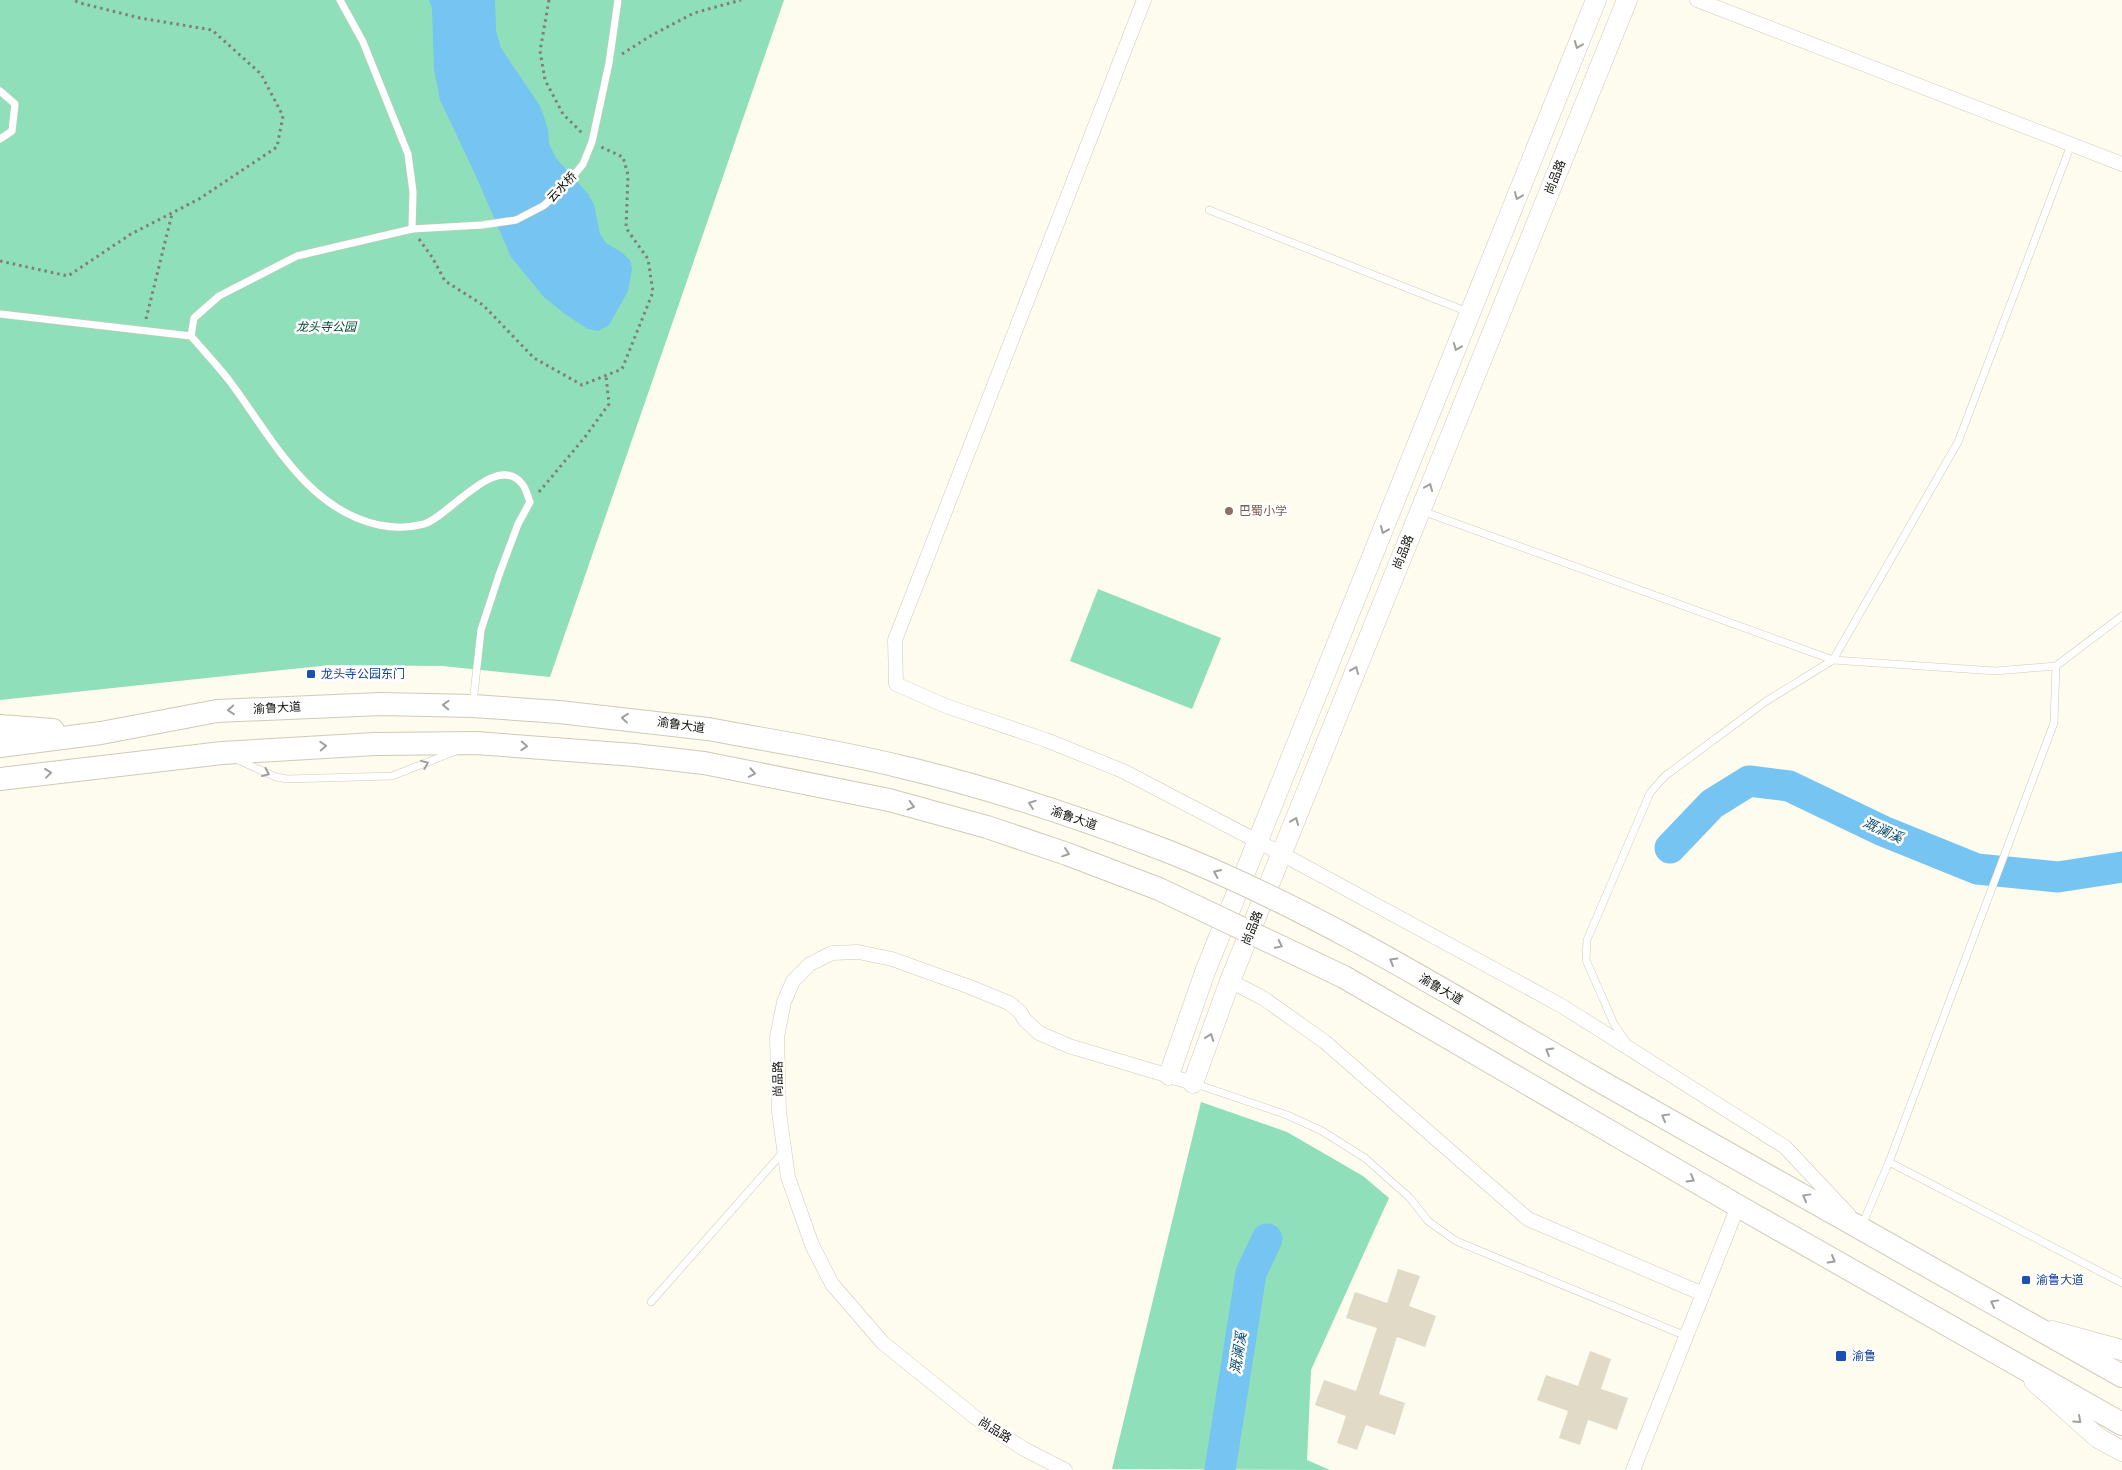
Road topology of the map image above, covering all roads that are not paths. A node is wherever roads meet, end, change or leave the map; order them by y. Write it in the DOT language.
graph roads {
  1 [pos="340,0"];
  2 [pos="618,0"];
  3 [pos="1144,0"];
  4 [pos="1596,0"];
  5 [pos="1627,0"];
  6 [pos="1697,0"];
  7 [pos="0,91"];
  8 [pos="0,139"];
  9 [pos="2071,145"];
  10 [pos="2122,164"];
  11 [pos="1209,210"];
  12 [pos="412,229"];
  13 [pos="1471,313"];
  14 [pos="0,314"];
  15 [pos="191,336"];
  16 [pos="1420,510"];
  17 [pos="2122,616"];
  18 [pos="1833,660"];
  19 [pos="2056,666"];
  20 [pos="473,706"];
  21 [pos="0,726"];
  22 [pos="101,733"];
  23 [pos="476,743"];
  24 [pos="0,746"];
  25 [pos="222,753"];
  26 [pos="0,779"];
  27 [pos="1258,842"];
  28 [pos="1282,854"];
  29 [pos="1230,981"];
  30 [pos="1630,1047"];
  31 [pos="1169,1075"];
  32 [pos="1193,1083"];
  33 [pos="784,1151"];
  34 [pos="1889,1162"];
  35 [pos="1738,1206"];
  36 [pos="1861,1228"];
  37 [pos="2122,1283"];
  38 [pos="1703,1294"];
  39 [pos="651,1302"];
  40 [pos="2036,1327"];
  41 [pos="1686,1336"];
  42 [pos="2122,1350"];
  43 [pos="2016,1364"];
  44 [pos="2122,1376"];
  45 [pos="2122,1424"];
  46 [pos="2122,1451"];
  47 [pos="1065,1470"];
  48 [pos="1633,1470"];
  1 -- 12 [label="lane"];
  2 -- 12 [label="lane, 云水桥"];
  3 -- 27 [label="street"];
  4 -- 13 [label="main road, one-way"];
  16 -- 5 [label="main road, 尚品路, one-way"];
  6 -- 9 [label="street"];
  7 -- 8 [label="lane"];
  9 -- 10 [label="street"];
  9 -- 18 [label="lane"];
  11 -- 13 [label="lane"];
  12 -- 15 [label="lane, 云水桥"];
  13 -- 27 [label="main road, one-way"];
  14 -- 15 [label="lane"];
  15 -- 20 [label="lane"];
  16 -- 18 [label="lane"];
  28 -- 16 [label="main road, 尚品路, one-way"];
  17 -- 19 [label="lane"];
  18 -- 19 [label="lane"];
  18 -- 30 [label="lane"];
  19 -- 34 [label="lane"];
  20 -- 22 [label="highway, 渝鲁大道, one-way"];
  36 -- 20 [label="highway, 渝鲁大道, one-way, bridge"];
  21 -- 22 [label="highway"];
  22 -- 24 [label="highway, 渝鲁大道"];
  25 -- 23 [label="highway, one-way"];
  25 -- 23 [label="lane, one-way"];
  23 -- 35 [label="highway, one-way, bridge"];
  26 -- 25 [label="highway, one-way"];
  27 -- 28 [label="street"];
  27 -- 31 [label="main road"];
  28 -- 29 [label="main road, 尚品路"];
  28 -- 30 [label="street"];
  32 -- 29 [label="main road, 尚品路, one-way"];
  29 -- 38 [label="street"];
  30 -- 36 [label="street"];
  31 -- 32 [label="street, 尚品路"];
  31 -- 33 [label="street, 尚品路"];
  32 -- 41 [label="lane"];
  33 -- 39 [label="lane"];
  33 -- 47 [label="street, 尚品路"];
  34 -- 36 [label="lane"];
  34 -- 37 [label="lane"];
  35 -- 38 [label="street"];
  35 -- 43 [label="highway, one-way"];
  40 -- 36 [label="highway, 渝鲁大道, one-way"];
  38 -- 41 [label="street"];
  40 -- 42 [label="main road, 渝鲁大道"];
  40 -- 44 [label="highway, 渝鲁大道"];
  41 -- 48 [label="street"];
  43 -- 45 [label="highway"];
  43 -- 46 [label="main road, one-way"];
}
